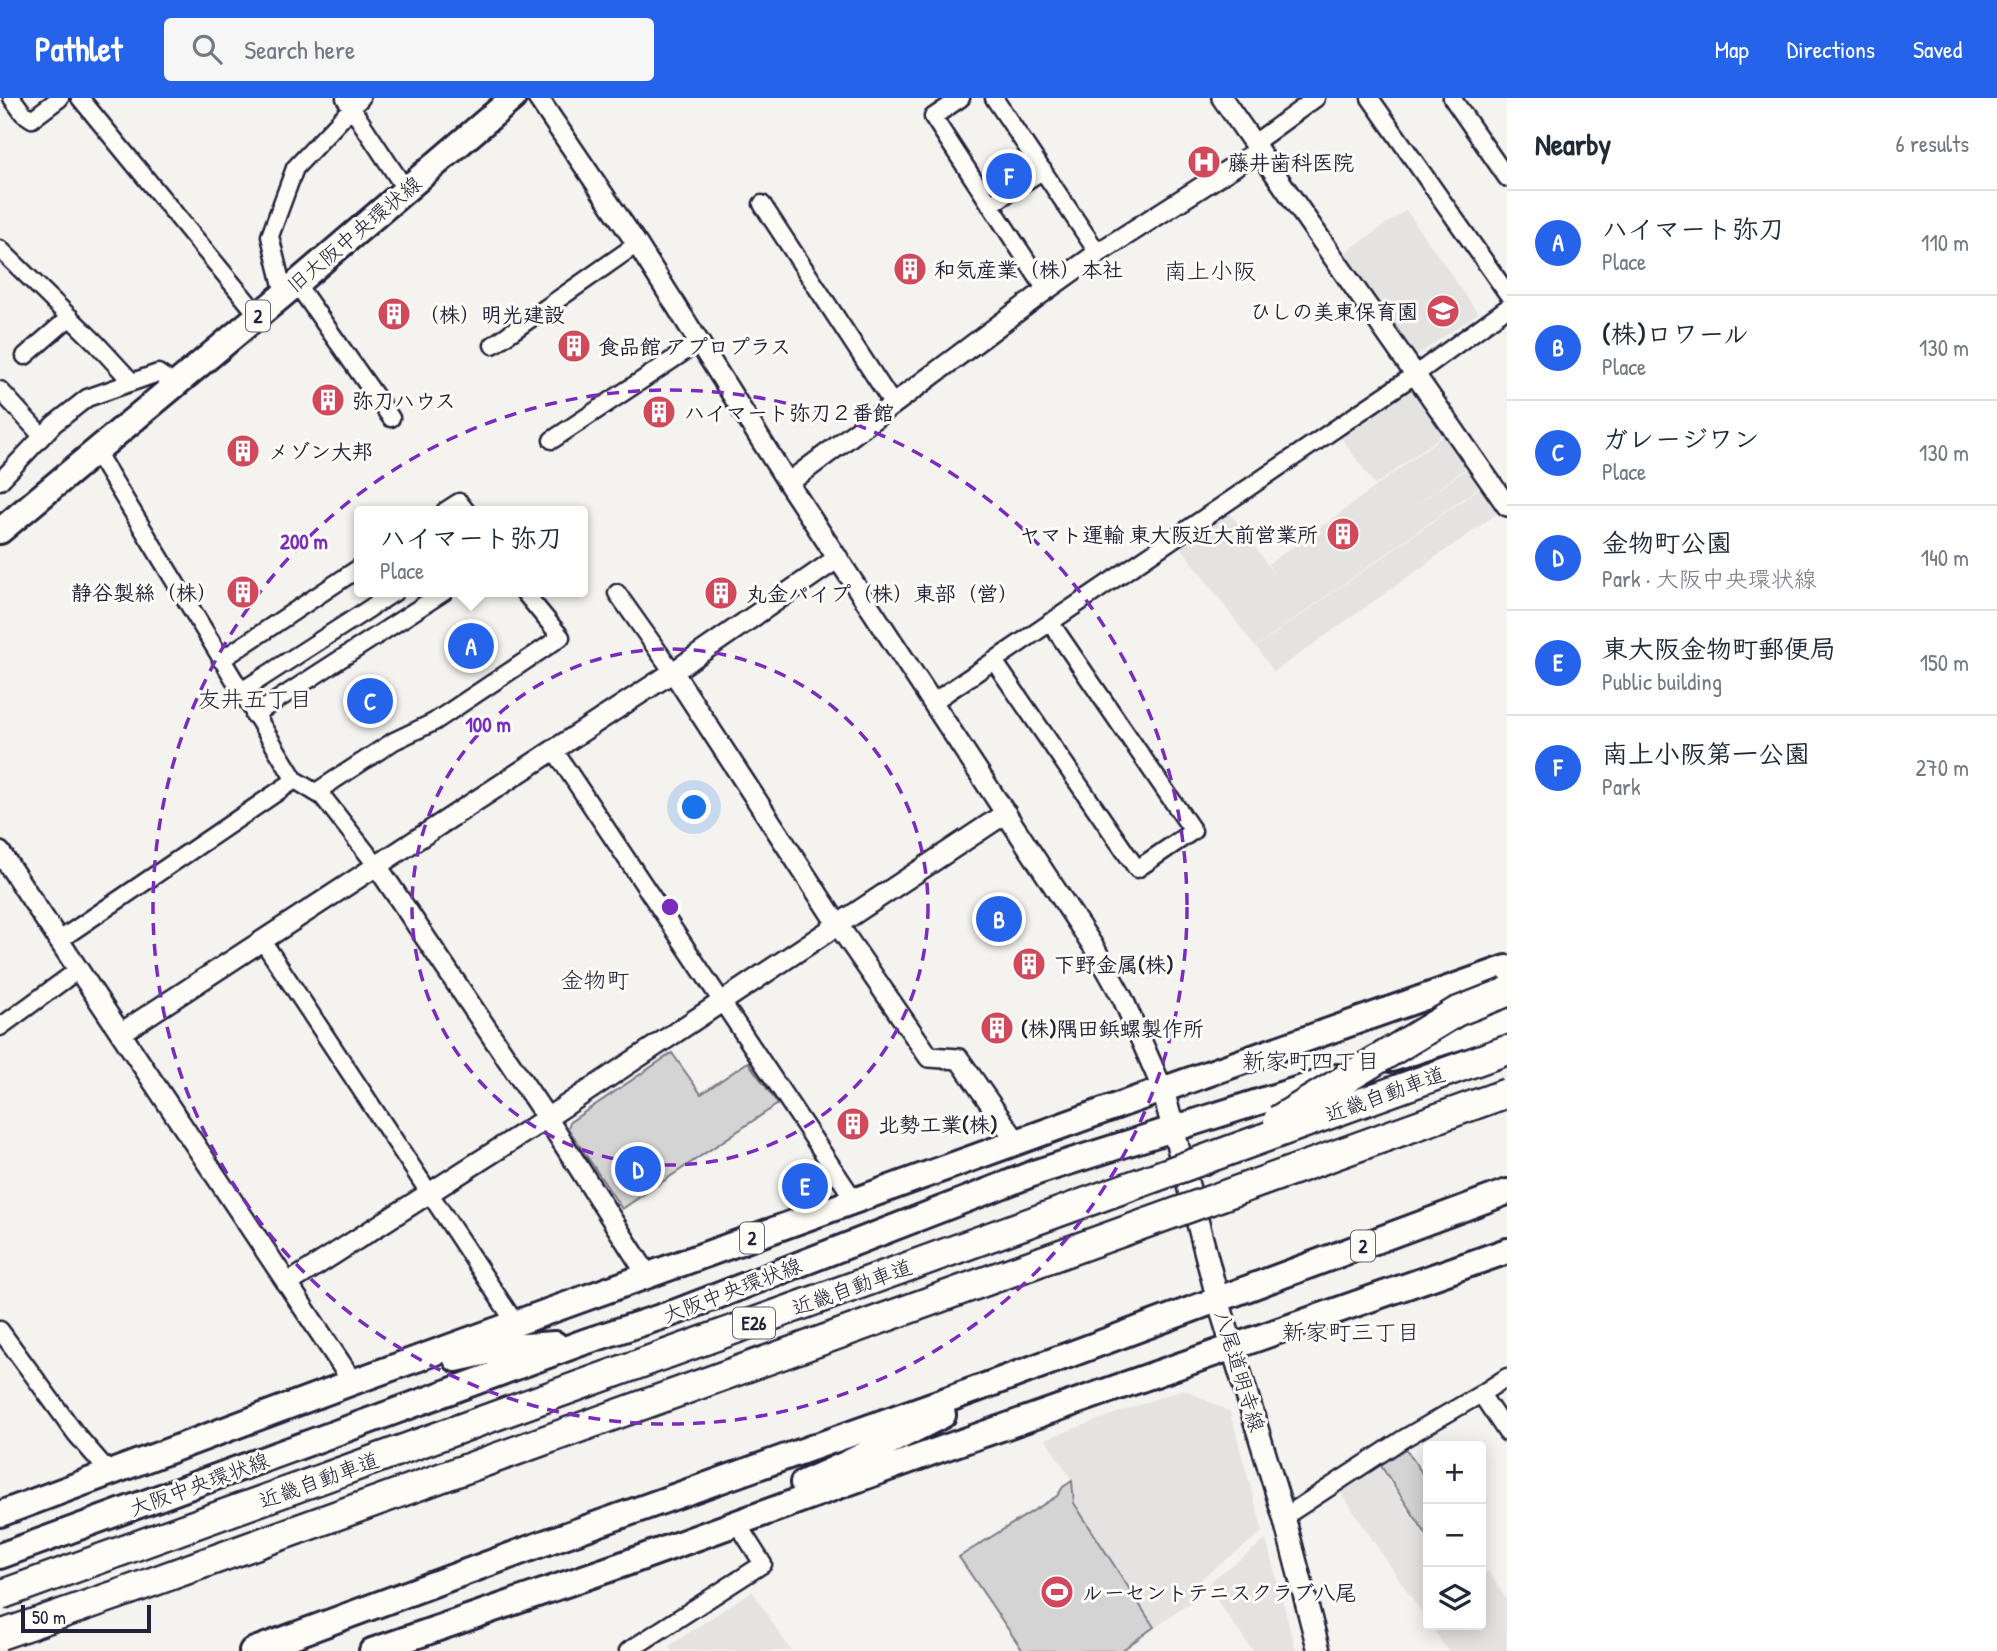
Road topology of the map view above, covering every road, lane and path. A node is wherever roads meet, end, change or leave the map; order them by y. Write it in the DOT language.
graph roads {
  1 [pos="12,98"];
  2 [pos="60,98"];
  3 [pos="80,98"];
  4 [pos="513,98"];
  5 [pos="538,98"];
  6 [pos="961,98"];
  7 [pos="994,98"];
  8 [pos="1222,98"];
  9 [pos="1316,98"];
  10 [pos="1370,98"];
  11 [pos="1452,98"];
  12 [pos="352,102"];
  13 [pos="1255,147"];
  14 [pos="1043,170"];
  15 [pos="1507,178"];
  16 [pos="406,190"];
  17 [pos="762,204"];
  18 [pos="990,205"];
  19 [pos="637,244"];
  20 [pos="0,249"];
  21 [pos="1098,253"];
  22 [pos="290,288"];
  23 [pos="1046,290"];
  24 [pos="1507,293"];
  25 [pos="1507,308"];
  26 [pos="258,315"];
  27 [pos="70,317"];
  28 [pos="699,342"];
  29 [pos="494,345"];
  30 [pos="25,356"];
  31 [pos="1416,374"];
  32 [pos="132,382"];
  33 [pos="174,384"];
  34 [pos="0,390"];
  35 [pos="892,404"];
  36 [pos="391,418"];
  37 [pos="42,436"];
  38 [pos="552,440"];
  39 [pos="94,450"];
  40 [pos="2,476"];
  41 [pos="788,483"];
  42 [pos="1507,506"];
  43 [pos="0,531"];
  44 [pos="838,558"];
  45 [pos="354,571"];
  46 [pos="617,593"];
  47 [pos="387,597"];
  48 [pos="436,597"];
  49 [pos="528,597"];
  50 [pos="1051,622"];
  51 [pos="221,660"];
  52 [pos="994,660"];
  53 [pos="673,672"];
  54 [pos="240,692"];
  55 [pos="933,702"];
  56 [pos="254,715"];
  57 [pos="554,750"];
  58 [pos="295,780"];
  59 [pos="316,792"];
  60 [pos="1006,813"];
  61 [pos="0,852"];
  62 [pos="377,866"];
  63 [pos="838,925"];
  64 [pos="262,940"];
  65 [pos="58,941"];
  66 [pos="1507,968"];
  67 [pos="78,970"];
  68 [pos="1507,992"];
  69 [pos="722,1002"];
  70 [pos="1507,1021"];
  71 [pos="0,1027"];
  72 [pos="121,1033"];
  73 [pos="1507,1050"];
  74 [pos="1163,1090"];
  75 [pos="1507,1093"];
  76 [pos="547,1118"];
  77 [pos="1174,1130"];
  78 [pos="1017,1142"];
  79 [pos="1228,1150"];
  80 [pos="429,1193"];
  81 [pos="1500,1196"];
  82 [pos="855,1201"];
  83 [pos="1507,1251"];
  84 [pos="648,1276"];
  85 [pos="287,1284"];
  86 [pos="1218,1300"];
  87 [pos="516,1324"];
  88 [pos="0,1330"];
  89 [pos="584,1342"];
  90 [pos="1234,1347"];
  91 [pos="1037,1367"];
  92 [pos="1507,1377"];
  93 [pos="353,1382"];
  94 [pos="1482,1394"];
  95 [pos="1507,1433"];
  96 [pos="109,1472"];
  97 [pos="0,1514"];
  98 [pos="1284,1517"];
  99 [pos="737,1523"];
  100 [pos="0,1556"];
  101 [pos="621,1565"];
  102 [pos="0,1595"];
  103 [pos="0,1635"];
  104 [pos="252,1651"];
  105 [pos="372,1651"];
  106 [pos="628,1651"];
  107 [pos="1319,1651"];
  1 -- 2 [label="street"];
  3 -- 26 [label="street"];
  4 -- 16 [label="main road, 旧大阪中央環状線 / 2"];
  5 -- 19 [label="street"];
  6 -- 18 [label="street"];
  7 -- 14 [label="street"];
  8 -- 13 [label="street"];
  9 -- 13 [label="street"];
  10 -- 24 [label="street"];
  11 -- 15 [label="street"];
  12 -- 16 [label="street"];
  12 -- 22 [label="street"];
  13 -- 21 [label="street"];
  13 -- 31 [label="street"];
  14 -- 18 [label="street"];
  14 -- 21 [label="street"];
  16 -- 22 [label="main road, 旧大阪中央環状線 / 2"];
  17 -- 35 [label="street"];
  18 -- 23 [label="street"];
  19 -- 28 [label="street"];
  19 -- 29 [label="street"];
  20 -- 27 [label="street"];
  21 -- 23 [label="street"];
  22 -- 26 [label="main road, 旧大阪中央環状線 / 2"];
  22 -- 36 [label="street"];
  23 -- 35 [label="street"];
  25 -- 31 [label="street"];
  26 -- 33 [label="main road, 旧大阪中央環状線 / 2"];
  27 -- 30 [label="street"];
  27 -- 32 [label="street"];
  28 -- 38 [label="street"];
  28 -- 41 [label="street"];
  31 -- 42 [label="street"];
  31 -- 50 [label="street"];
  32 -- 33 [label="street"];
  32 -- 37 [label="street"];
  33 -- 39 [label="main road, 旧大阪中央環状線 / 2"];
  34 -- 37 [label="street"];
  35 -- 41 [label="street"];
  37 -- 40 [label="street"];
  39 -- 43 [label="main road, 旧大阪中央環状線 / 2"];
  39 -- 51 [label="street"];
  41 -- 44 [label="street"];
  44 -- 53 [label="street"];
  44 -- 55 [label="street"];
  45 -- 51 [label="street"];
  46 -- 53 [label="street"];
  47 -- 54 [label="street"];
  48 -- 56 [label="street"];
  49 -- 59 [label="street"];
  50 -- 52 [label="street"];
  50 -- 52 [label="street"];
  51 -- 54 [label="street"];
  52 -- 55 [label="street"];
  53 -- 57 [label="street"];
  53 -- 63 [label="street"];
  54 -- 56 [label="street"];
  55 -- 60 [label="street"];
  56 -- 58 [label="street"];
  57 -- 62 [label="street"];
  57 -- 69 [label="street"];
  58 -- 59 [label="street"];
  58 -- 65 [label="street"];
  59 -- 62 [label="street"];
  60 -- 63 [label="street"];
  60 -- 74 [label="street"];
  61 -- 65 [label="street"];
  62 -- 64 [label="street"];
  62 -- 76 [label="street"];
  63 -- 69 [label="street"];
  63 -- 78 [label="street"];
  64 -- 72 [label="street"];
  64 -- 80 [label="street"];
  65 -- 67 [label="street"];
  66 -- 74 [label="main road, 2"];
  67 -- 71 [label="street"];
  67 -- 72 [label="street"];
  68 -- 79 [label="highway, bridge"];
  69 -- 76 [label="street"];
  69 -- 82 [label="street"];
  70 -- 77 [label="main road, 大阪中央環状線 / 2"];
  72 -- 85 [label="street"];
  73 -- 79 [label="highway, 近畿自動車道 / E26, bridge"];
  74 -- 77 [label="main road, 八尾道明寺線"];
  74 -- 78 [label="main road, 2"];
  75 -- 103 [label="highway, 近畿自動車道 / E26, bridge"];
  76 -- 80 [label="street"];
  76 -- 84 [label="street"];
  77 -- 86 [label="main road, 八尾道明寺線"];
  77 -- 89 [label="main road, 大阪中央環状線 / 2"];
  78 -- 82 [label="main road, 2"];
  79 -- 102 [label="highway, 近畿自動車道 / E26, bridge"];
  80 -- 85 [label="street"];
  80 -- 87 [label="street"];
  81 -- 86 [label="main road, 2"];
  82 -- 84 [label="main road, 2"];
  83 -- 90 [label="main road"];
  84 -- 87 [label="main road, 2"];
  85 -- 93 [label="street"];
  86 -- 90 [label="main road, 八尾道明寺線"];
  86 -- 91 [label="main road, 2"];
  87 -- 93 [label="main road, 2"];
  88 -- 96 [label="street"];
  89 -- 93 [label="main road"];
  89 -- 100 [label="main road, 大阪中央環状線 / 2"];
  90 -- 98 [label="main road, 八尾道明寺線"];
  90 -- 99 [label="main road"];
  91 -- 101 [label="main road"];
  91 -- 104 [label="main road, 2"];
  92 -- 94 [label="street"];
  93 -- 96 [label="main road, 2"];
  94 -- 95 [label="street"];
  94 -- 98 [label="street"];
  96 -- 97 [label="main road, 2"];
  98 -- 107 [label="main road, 八尾道明寺線"];
  99 -- 101 [label="main road"];
  99 -- 106 [label="street"];
  101 -- 105 [label="main road"];
}
